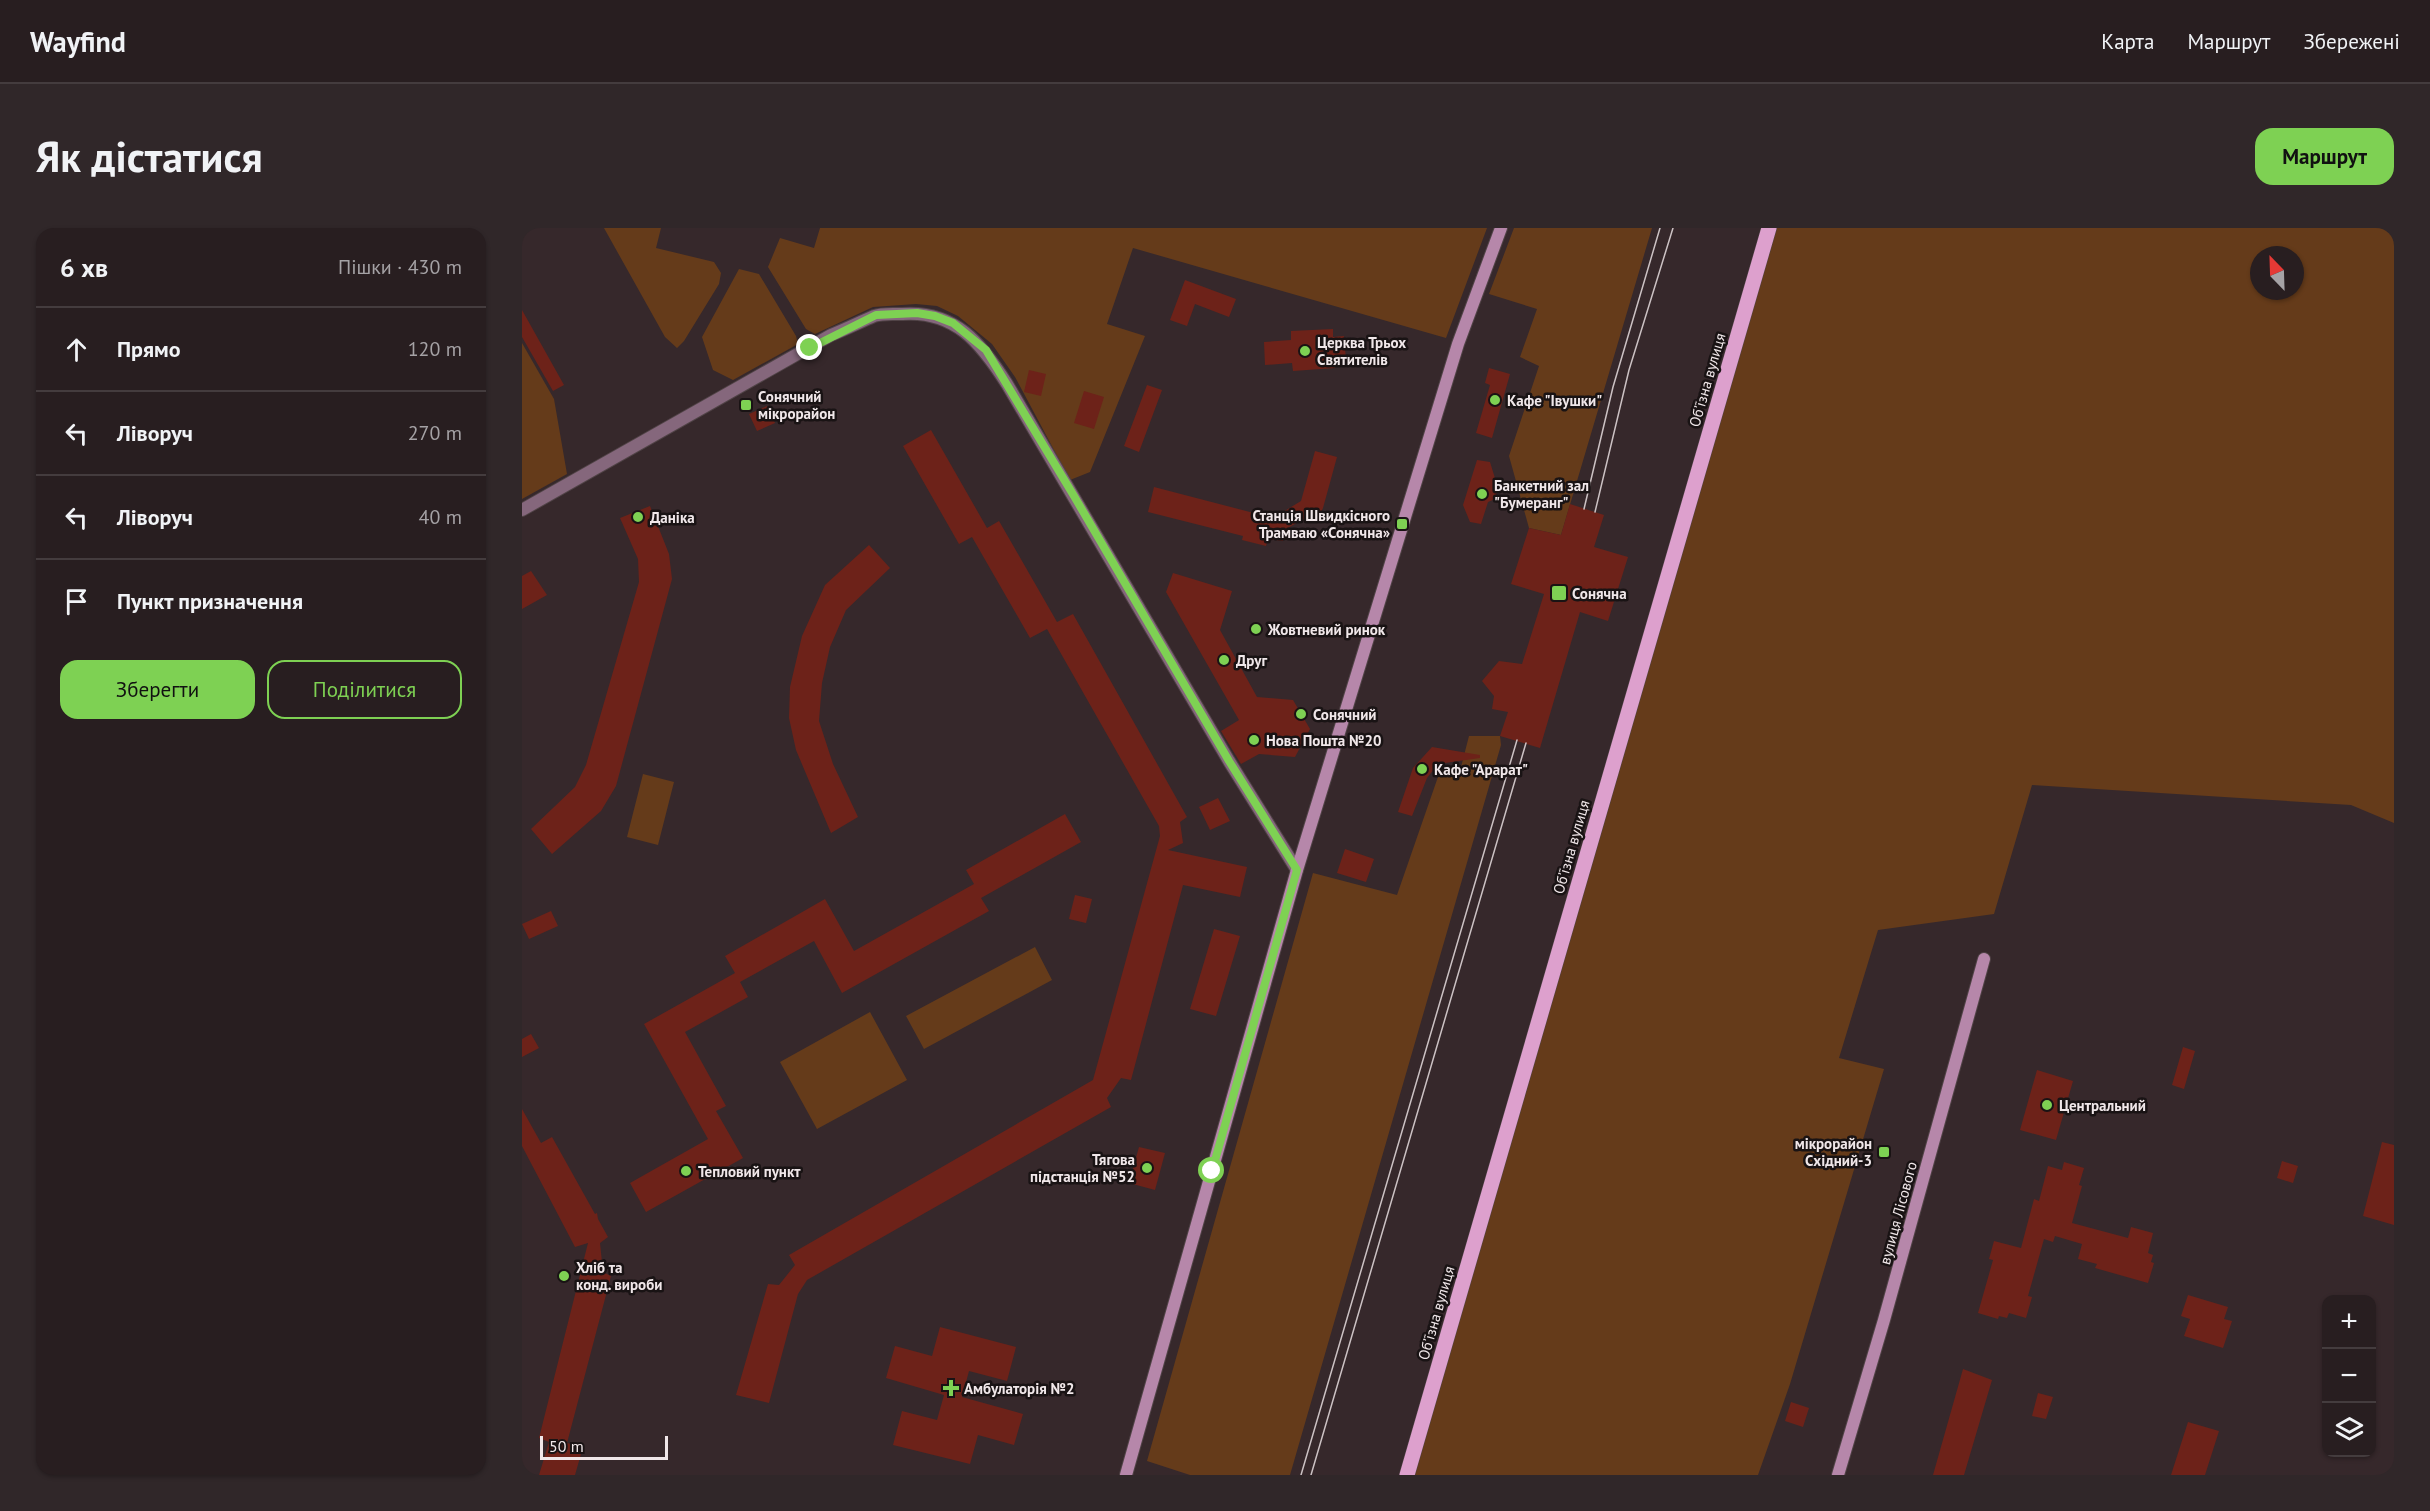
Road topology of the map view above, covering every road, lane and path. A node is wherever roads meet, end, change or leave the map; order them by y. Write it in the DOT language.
graph roads {
  1 [pos="1501,228"];
  2 [pos="1769,228"];
  3 [pos="522,510"];
  4 [pos="1297,870"];
  5 [pos="1984,959"];
  6 [pos="1126,1475"];
  7 [pos="1407,1475"];
  8 [pos="1838,1475"];
  1 -- 4 [label="street"];
  2 -- 7 [label="main road, Обʼїзна вулиця"];
  3 -- 4 [label="street"];
  4 -- 6 [label="street"];
  5 -- 8 [label="street, вулиця Лісового"];
}
